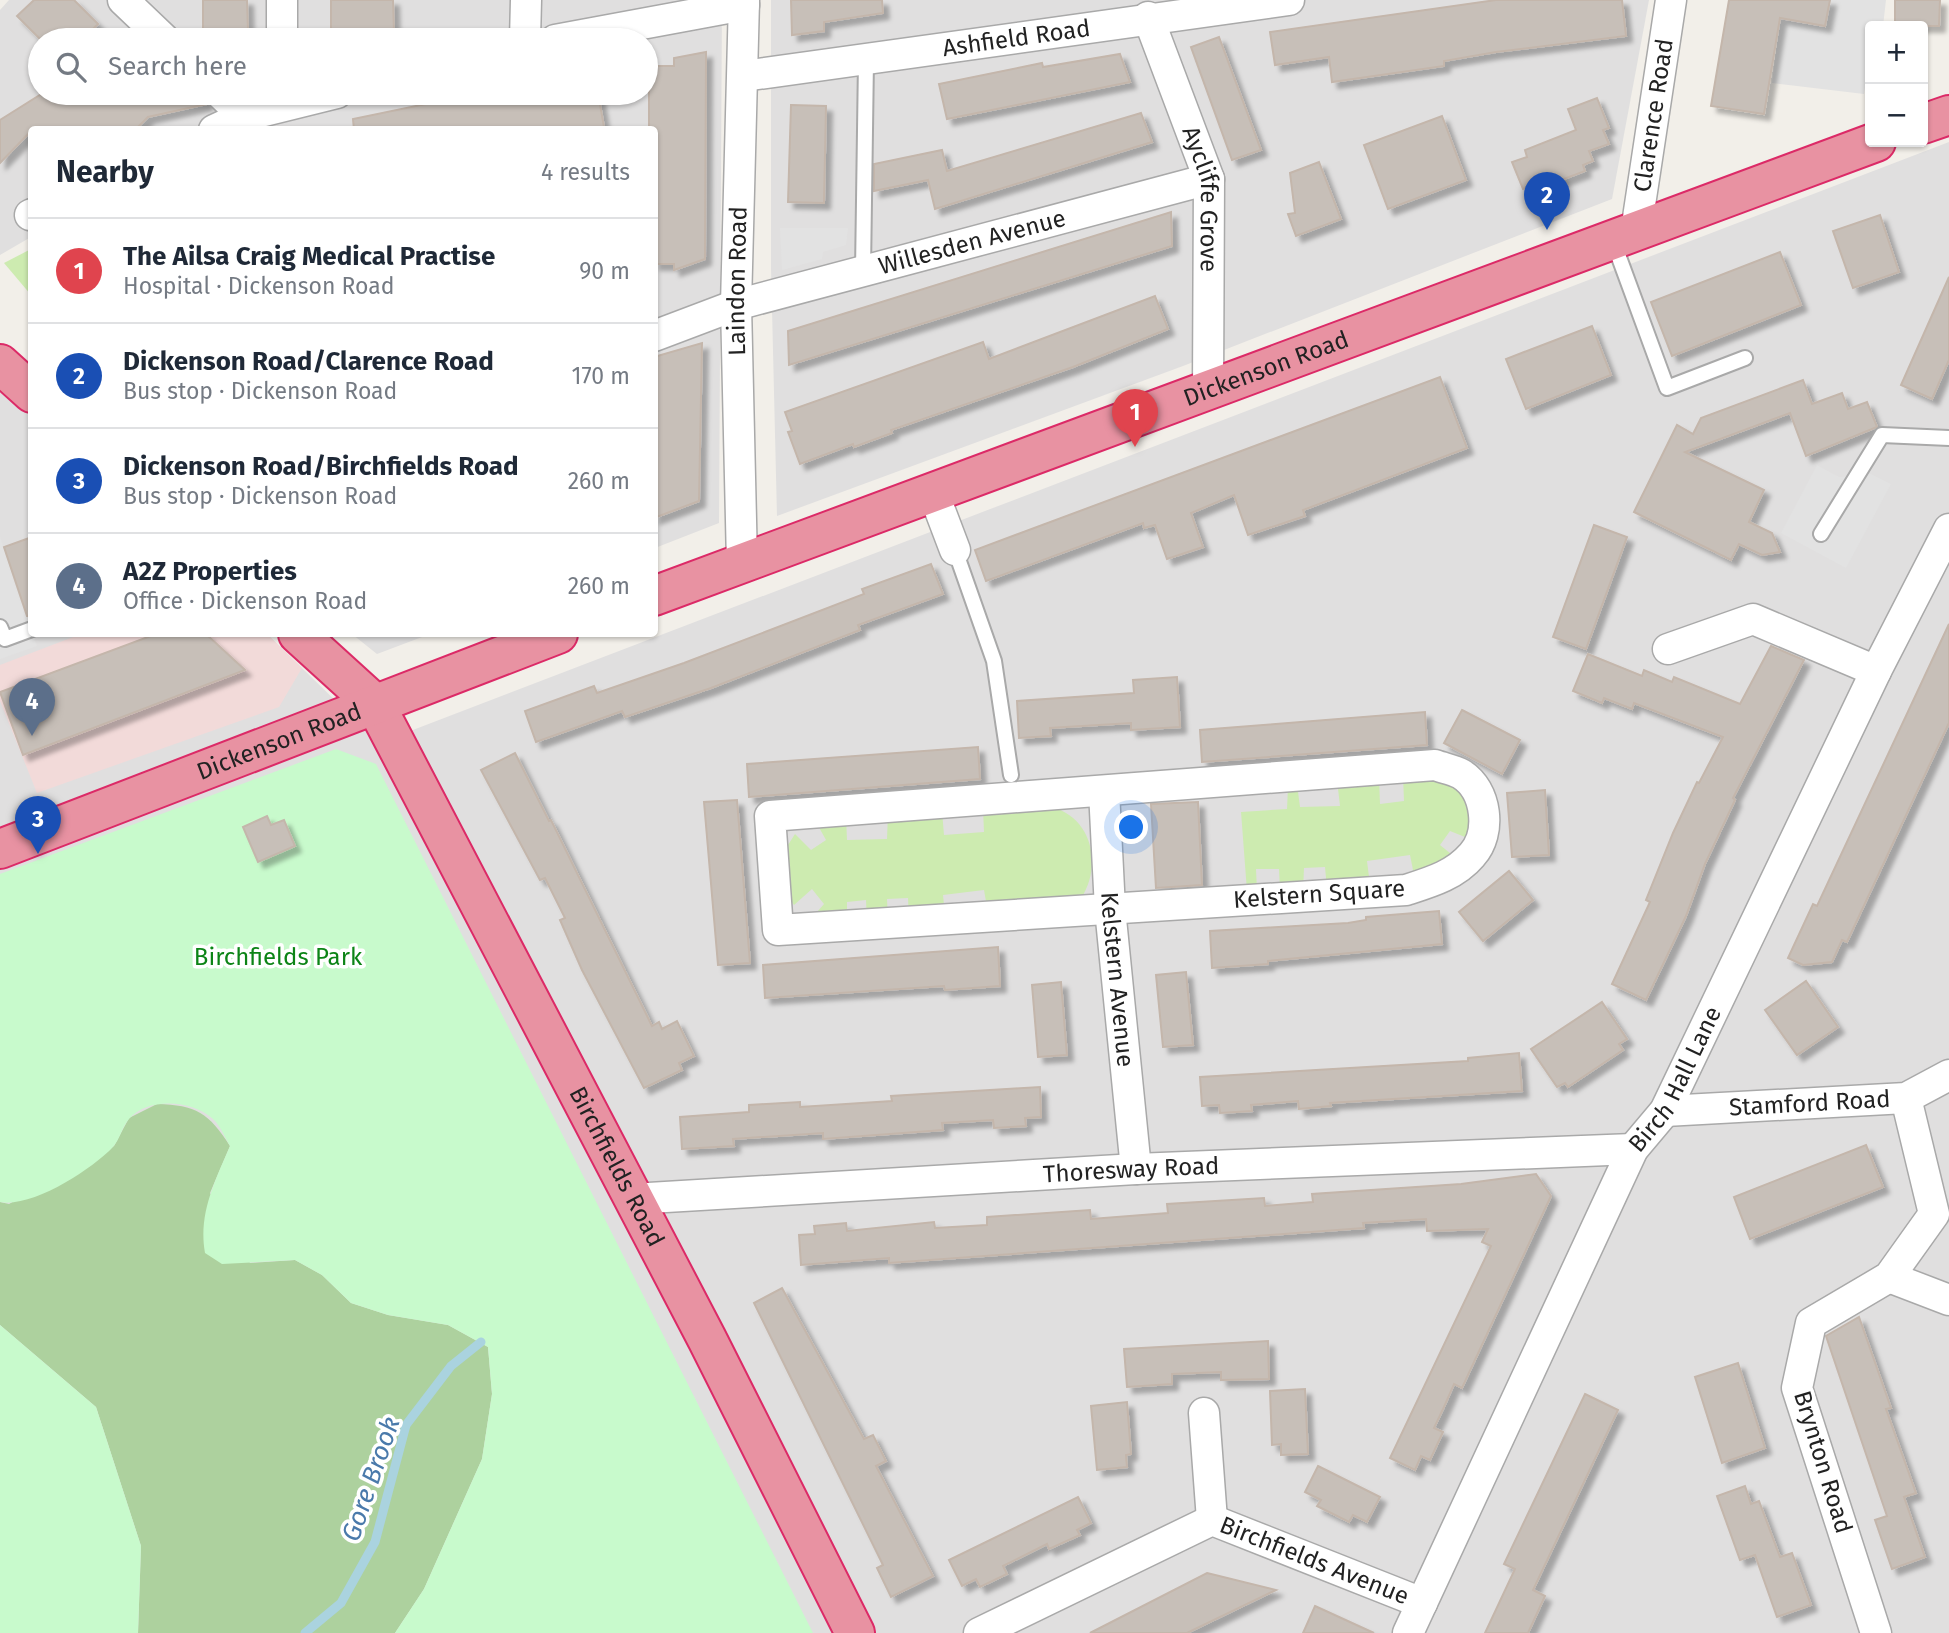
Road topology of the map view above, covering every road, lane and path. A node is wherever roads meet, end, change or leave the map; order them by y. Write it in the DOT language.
graph roads {
  1 [pos="123,0"];
  2 [pos="282,0"];
  3 [pos="526,0"];
  4 [pos="1289,0"];
  5 [pos="1671,0"];
  6 [pos="744,2"];
  7 [pos="1148,18"];
  8 [pos="152,28"];
  9 [pos="282,28"];
  10 [pos="525,28"];
  11 [pos="615,28"];
  12 [pos="866,60"];
  13 [pos="744,76"];
  14 [pos="233,105"];
  15 [pos="269,105"];
  16 [pos="1949,115"];
  17 [pos="244,116"];
  18 [pos="1928,122"];
  19 [pos="223,126"];
  20 [pos="1865,146"];
  21 [pos="1209,179"];
  22 [pos="1624,235"];
  23 [pos="863,271"];
  24 [pos="736,305"];
  25 [pos="658,334"];
  26 [pos="1745,358"];
  27 [pos="0,364"];
  28 [pos="28,389"];
  29 [pos="1208,391"];
  30 [pos="1949,438"];
  31 [pos="933,492"];
  32 [pos="1949,529"];
  33 [pos="1821,534"];
  34 [pos="954,550"];
  35 [pos="742,563"];
  36 [pos="658,594"];
  37 [pos="0,627"];
  38 [pos="28,630"];
  39 [pos="301,637"];
  40 [pos="550,637"];
  41 [pos="1668,649"];
  42 [pos="1875,671"];
  43 [pos="375,704"];
  44 [pos="1013,786"];
  45 [pos="1104,791"];
  46 [pos="0,849"];
  47 [pos="1110,909"];
  48 [pos="1949,1075"];
  49 [pos="1906,1098"];
  50 [pos="1665,1111"];
  51 [pos="1633,1149"];
  52 [pos="1136,1169"];
  53 [pos="632,1199"];
  54 [pos="1889,1277"];
  55 [pos="1949,1300"];
  56 [pos="1204,1413"];
  57 [pos="1212,1520"];
  58 [pos="1422,1603"];
  59 [pos="855,1633"];
  60 [pos="979,1633"];
  61 [pos="1408,1633"];
  62 [pos="1876,1633"];
  1 -- 8 [label="street"];
  2 -- 9 [label="street"];
  3 -- 10 [label="street"];
  4 -- 7 [label="street, Ashfield Road"];
  5 -- 22 [label="street, Clarence Road"];
  6 -- 11 [label="street"];
  6 -- 13 [label="street, Laindon Road"];
  7 -- 12 [label="street, Ashfield Road"];
  7 -- 21 [label="street, Aycliffe Grove"];
  12 -- 13 [label="street, Ashfield Road"];
  12 -- 23 [label="lane"];
  13 -- 24 [label="street, Laindon Road"];
  14 -- 17 [label="street"];
  15 -- 17 [label="street"];
  16 -- 18 [label="highway"];
  17 -- 19 [label="street"];
  20 -- 22 [label="highway, Dickenson Road"];
  21 -- 23 [label="street, Willesden Avenue"];
  21 -- 29 [label="street, Aycliffe Grove"];
  22 -- 26 [label="lane"];
  22 -- 29 [label="highway, Dickenson Road"];
  23 -- 24 [label="street, Willesden Avenue"];
  24 -- 25 [label="street, Willesden Avenue"];
  24 -- 35 [label="street, Laindon Road"];
  27 -- 28 [label="highway"];
  29 -- 31 [label="highway, Dickenson Road"];
  30 -- 33 [label="lane"];
  31 -- 34 [label="street"];
  31 -- 35 [label="highway, Dickenson Road"];
  32 -- 42 [label="street, Birch Hall Lane"];
  34 -- 44 [label="lane"];
  35 -- 36 [label="highway, Dickenson Road"];
  37 -- 38 [label="lane"];
  39 -- 43 [label="highway"];
  40 -- 43 [label="highway, Dickenson Road"];
  41 -- 42 [label="street"];
  42 -- 50 [label="street, Birch Hall Lane"];
  43 -- 46 [label="highway, Dickenson Road"];
  43 -- 53 [label="highway, Birchfields Road"];
  44 -- 45 [label="street, Kelstern Square"];
  44 -- 47 [label="street, Kelstern Square"];
  45 -- 47 [label="street, Kelstern Avenue"];
  45 -- 47 [label="street, Kelstern Square"];
  47 -- 52 [label="street, Kelstern Avenue"];
  48 -- 49 [label="street, Stamford Road"];
  49 -- 50 [label="street, Stamford Road"];
  49 -- 54 [label="street, Brynton Road"];
  50 -- 51 [label="street, Birch Hall Lane"];
  51 -- 52 [label="street, Thoresway Road"];
  51 -- 58 [label="street, Birch Hall Lane"];
  52 -- 53 [label="street, Thoresway Road"];
  53 -- 59 [label="highway, Birchfields Road"];
  54 -- 55 [label="street"];
  54 -- 62 [label="street, Brynton Road"];
  56 -- 57 [label="street"];
  57 -- 58 [label="street, Birchfields Avenue"];
  57 -- 60 [label="street, Birchfields Avenue"];
  58 -- 61 [label="street, Birch Hall Lane"];
}
